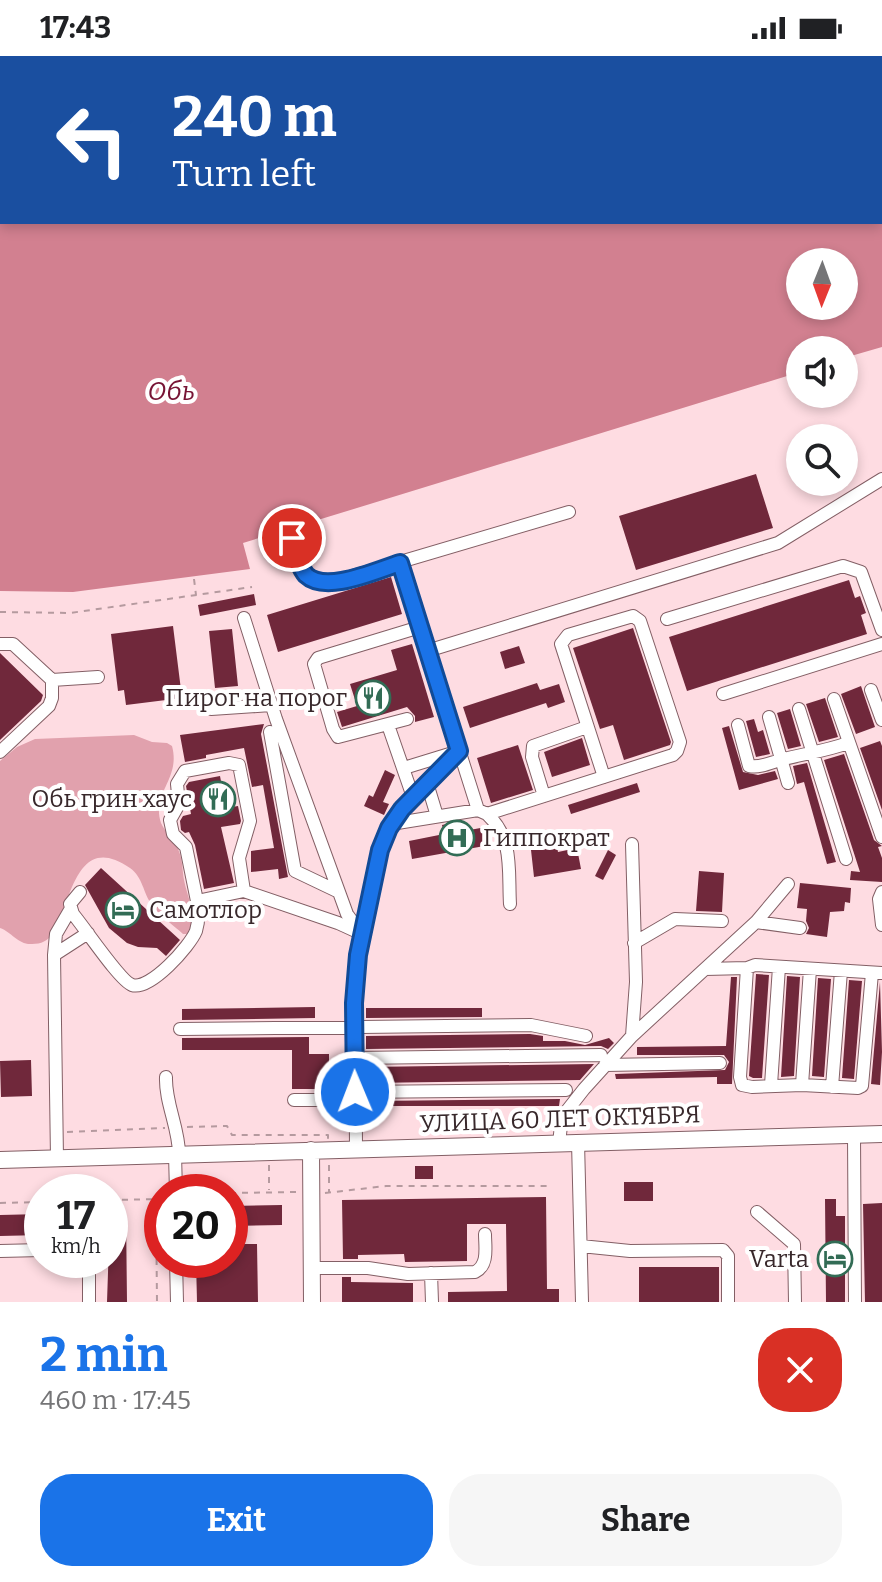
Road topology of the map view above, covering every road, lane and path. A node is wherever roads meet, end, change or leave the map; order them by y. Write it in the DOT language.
graph roads {
  1 [pos="882,479"];
  2 [pos="569,512"];
  3 [pos="292,538"];
  4 [pos="400,563"];
  5 [pos="194,579"];
  6 [pos="252,587"];
  7 [pos="196,596"];
  8 [pos="0,612"];
  9 [pos="244,618"];
  10 [pos="667,619"];
  11 [pos="420,627"];
  12 [pos="882,630"];
  13 [pos="0,644"];
  14 [pos="882,644"];
  15 [pos="427,651"];
  16 [pos="98,677"];
  17 [pos="52,680"];
  18 [pos="871,690"];
  19 [pos="723,694"];
  20 [pos="834,699"];
  21 [pos="271,705"];
  22 [pos="211,709"];
  23 [pos="799,709"];
  24 [pos="769,717"];
  25 [pos="407,719"];
  26 [pos="882,720"];
  27 [pos="388,725"];
  28 [pos="738,725"];
  29 [pos="587,727"];
  30 [pos="275,739"];
  31 [pos="848,743"];
  32 [pos="459,751"];
  33 [pos="0,752"];
  34 [pos="814,755"];
  35 [pos="782,760"];
  36 [pos="404,768"];
  37 [pos="604,777"];
  38 [pos="427,783"];
  39 [pos="788,783"];
  40 [pos="544,796"];
  41 [pos="413,797"];
  42 [pos="482,812"];
  43 [pos="437,816"];
  44 [pos="391,824"];
  45 [pos="882,837"];
  46 [pos="632,844"];
  47 [pos="846,859"];
  48 [pos="788,884"];
  49 [pos="244,891"];
  50 [pos="80,892"];
  51 [pos="339,892"];
  52 [pos="882,892"];
  53 [pos="197,901"];
  54 [pos="510,904"];
  55 [pos="70,910"];
  56 [pos="722,921"];
  57 [pos="756,922"];
  58 [pos="882,925"];
  59 [pos="800,928"];
  60 [pos="88,933"];
  61 [pos="362,934"];
  62 [pos="634,943"];
  63 [pos="54,955"];
  64 [pos="779,967"];
  65 [pos="747,968"];
  66 [pos="705,969"];
  67 [pos="810,969"];
  68 [pos="841,971"];
  69 [pos="877,973"];
  70 [pos="355,1027"];
  71 [pos="180,1029"];
  72 [pos="586,1036"];
  73 [pos="632,1036"];
  74 [pos="355,1058"];
  75 [pos="603,1060"];
  76 [pos="720,1063"];
  77 [pos="166,1077"];
  78 [pos="771,1085"];
  79 [pos="802,1085"];
  80 [pos="832,1087"];
  81 [pos="566,1090"];
  82 [pos="356,1096"];
  83 [pos="294,1100"];
  84 [pos="177,1127"];
  85 [pos="57,1132"];
  86 [pos="882,1134"];
  87 [pos="854,1135"];
  88 [pos="578,1142"];
  89 [pos="559,1143"];
  90 [pos="356,1149"];
  91 [pos="311,1150"];
  92 [pos="329,1150"];
  93 [pos="177,1154"];
  94 [pos="57,1158"];
  95 [pos="0,1160"];
  96 [pos="269,1161"];
  97 [pos="176,1174"];
  98 [pos="547,1186"];
  99 [pos="294,1192"];
  100 [pos="248,1193"];
  101 [pos="269,1193"];
  102 [pos="24,1202"];
  103 [pos="0,1203"];
  104 [pos="757,1212"];
  105 [pos="485,1234"];
  106 [pos="581,1246"];
  107 [pos="24,1250"];
  108 [pos="0,1251"];
  109 [pos="312,1268"];
  110 [pos="431,1273"];
  111 [pos="89,1278"];
  112 [pos="157,1278"];
  113 [pos="176,1278"];
  114 [pos="89,1302"];
  115 [pos="157,1302"];
  116 [pos="177,1302"];
  117 [pos="312,1302"];
  118 [pos="432,1302"];
  119 [pos="582,1302"];
  120 [pos="728,1302"];
  121 [pos="795,1302"];
  122 [pos="855,1302"];
  1 -- 15 [label="street"];
  2 -- 4 [label="street"];
  3 -- 4 [label="street"];
  4 -- 11 [label="street"];
  5 -- 7 [label="path"];
  6 -- 7 [label="path"];
  7 -- 8 [label="path"];
  9 -- 21 [label="street"];
  10 -- 12 [label="street"];
  11 -- 15 [label="street"];
  11 -- 27 [label="street"];
  13 -- 17 [label="street"];
  14 -- 19 [label="street"];
  15 -- 32 [label="street"];
  16 -- 17 [label="street"];
  17 -- 33 [label="street"];
  18 -- 26 [label="street"];
  20 -- 31 [label="street"];
  21 -- 22 [label="street"];
  21 -- 30 [label="street"];
  23 -- 34 [label="street"];
  24 -- 35 [label="street"];
  25 -- 27 [label="street"];
  27 -- 36 [label="street"];
  28 -- 35 [label="street"];
  29 -- 37 [label="street"];
  29 -- 37 [label="street"];
  29 -- 40 [label="street"];
  30 -- 51 [label="street"];
  30 -- 51 [label="street"];
  31 -- 34 [label="street"];
  31 -- 45 [label="street"];
  32 -- 36 [label="street"];
  32 -- 38 [label="street"];
  32 -- 42 [label="street"];
  34 -- 35 [label="street"];
  34 -- 47 [label="street"];
  35 -- 39 [label="street"];
  36 -- 41 [label="street"];
  37 -- 40 [label="street"];
  38 -- 41 [label="street"];
  38 -- 43 [label="street"];
  40 -- 42 [label="street"];
  41 -- 44 [label="street"];
  42 -- 43 [label="street"];
  42 -- 54 [label="street"];
  43 -- 44 [label="street"];
  44 -- 61 [label="street"];
  46 -- 62 [label="street"];
  48 -- 57 [label="street"];
  49 -- 53 [label="street"];
  49 -- 53 [label="street"];
  49 -- 61 [label="street"];
  50 -- 55 [label="street"];
  51 -- 61 [label="street"];
  52 -- 58 [label="street"];
  53 -- 60 [label="street"];
  55 -- 60 [label="street"];
  55 -- 63 [label="street"];
  56 -- 62 [label="street"];
  57 -- 59 [label="street"];
  57 -- 66 [label="street"];
  60 -- 63 [label="street"];
  61 -- 70 [label="street"];
  62 -- 73 [label="street"];
  63 -- 85 [label="street"];
  64 -- 65 [label="street"];
  64 -- 67 [label="street"];
  64 -- 78 [label="street"];
  65 -- 66 [label="street"];
  65 -- 78 [label="street"];
  66 -- 73 [label="street"];
  67 -- 68 [label="street"];
  67 -- 79 [label="street"];
  68 -- 69 [label="street"];
  68 -- 80 [label="street"];
  69 -- 80 [label="street"];
  70 -- 71 [label="street"];
  70 -- 72 [label="street"];
  70 -- 74 [label="street"];
  73 -- 75 [label="street"];
  74 -- 75 [label="street"];
  74 -- 82 [label="street"];
  75 -- 76 [label="street"];
  75 -- 89 [label="street"];
  77 -- 84 [label="street"];
  78 -- 79 [label="street"];
  79 -- 80 [label="street"];
  81 -- 82 [label="street"];
  82 -- 83 [label="street"];
  82 -- 90 [label="street"];
  84 -- 85 [label="path"];
  84 -- 92 [label="path"];
  84 -- 93 [label="street"];
  85 -- 94 [label="street"];
  86 -- 87 [label="main road, УЛИЦА 60 ЛЕТ ОКТЯБРЯ"];
  87 -- 88 [label="main road, УЛИЦА 60 ЛЕТ ОКТЯБРЯ"];
  87 -- 122 [label="street"];
  88 -- 89 [label="main road, УЛИЦА 60 ЛЕТ ОКТЯБРЯ"];
  88 -- 106 [label="street"];
  89 -- 90 [label="main road, УЛИЦА 60 ЛЕТ ОКТЯБРЯ"];
  90 -- 92 [label="main road, УЛИЦА 60 ЛЕТ ОКТЯБРЯ"];
  91 -- 92 [label="main road, УЛИЦА 60 ЛЕТ ОКТЯБРЯ"];
  91 -- 93 [label="main road, УЛИЦА 60 ЛЕТ ОКТЯБРЯ"];
  91 -- 109 [label="main road"];
  92 -- 98 [label="path"];
  93 -- 94 [label="main road, УЛИЦА 60 ЛЕТ ОКТЯБРЯ"];
  93 -- 97 [label="street"];
  94 -- 95 [label="main road, УЛИЦА 60 ЛЕТ ОКТЯБРЯ"];
  96 -- 101 [label="path"];
  99 -- 101 [label="path"];
  100 -- 101 [label="path"];
  102 -- 103 [label="path"];
  104 -- 121 [label="street"];
  105 -- 110 [label="street"];
  106 -- 119 [label="street"];
  106 -- 120 [label="street"];
  107 -- 108 [label="street"];
  109 -- 110 [label="street"];
  109 -- 117 [label="main road"];
  110 -- 118 [label="street"];
  111 -- 114 [label="street"];
  112 -- 115 [label="path"];
  113 -- 116 [label="street"];
}
